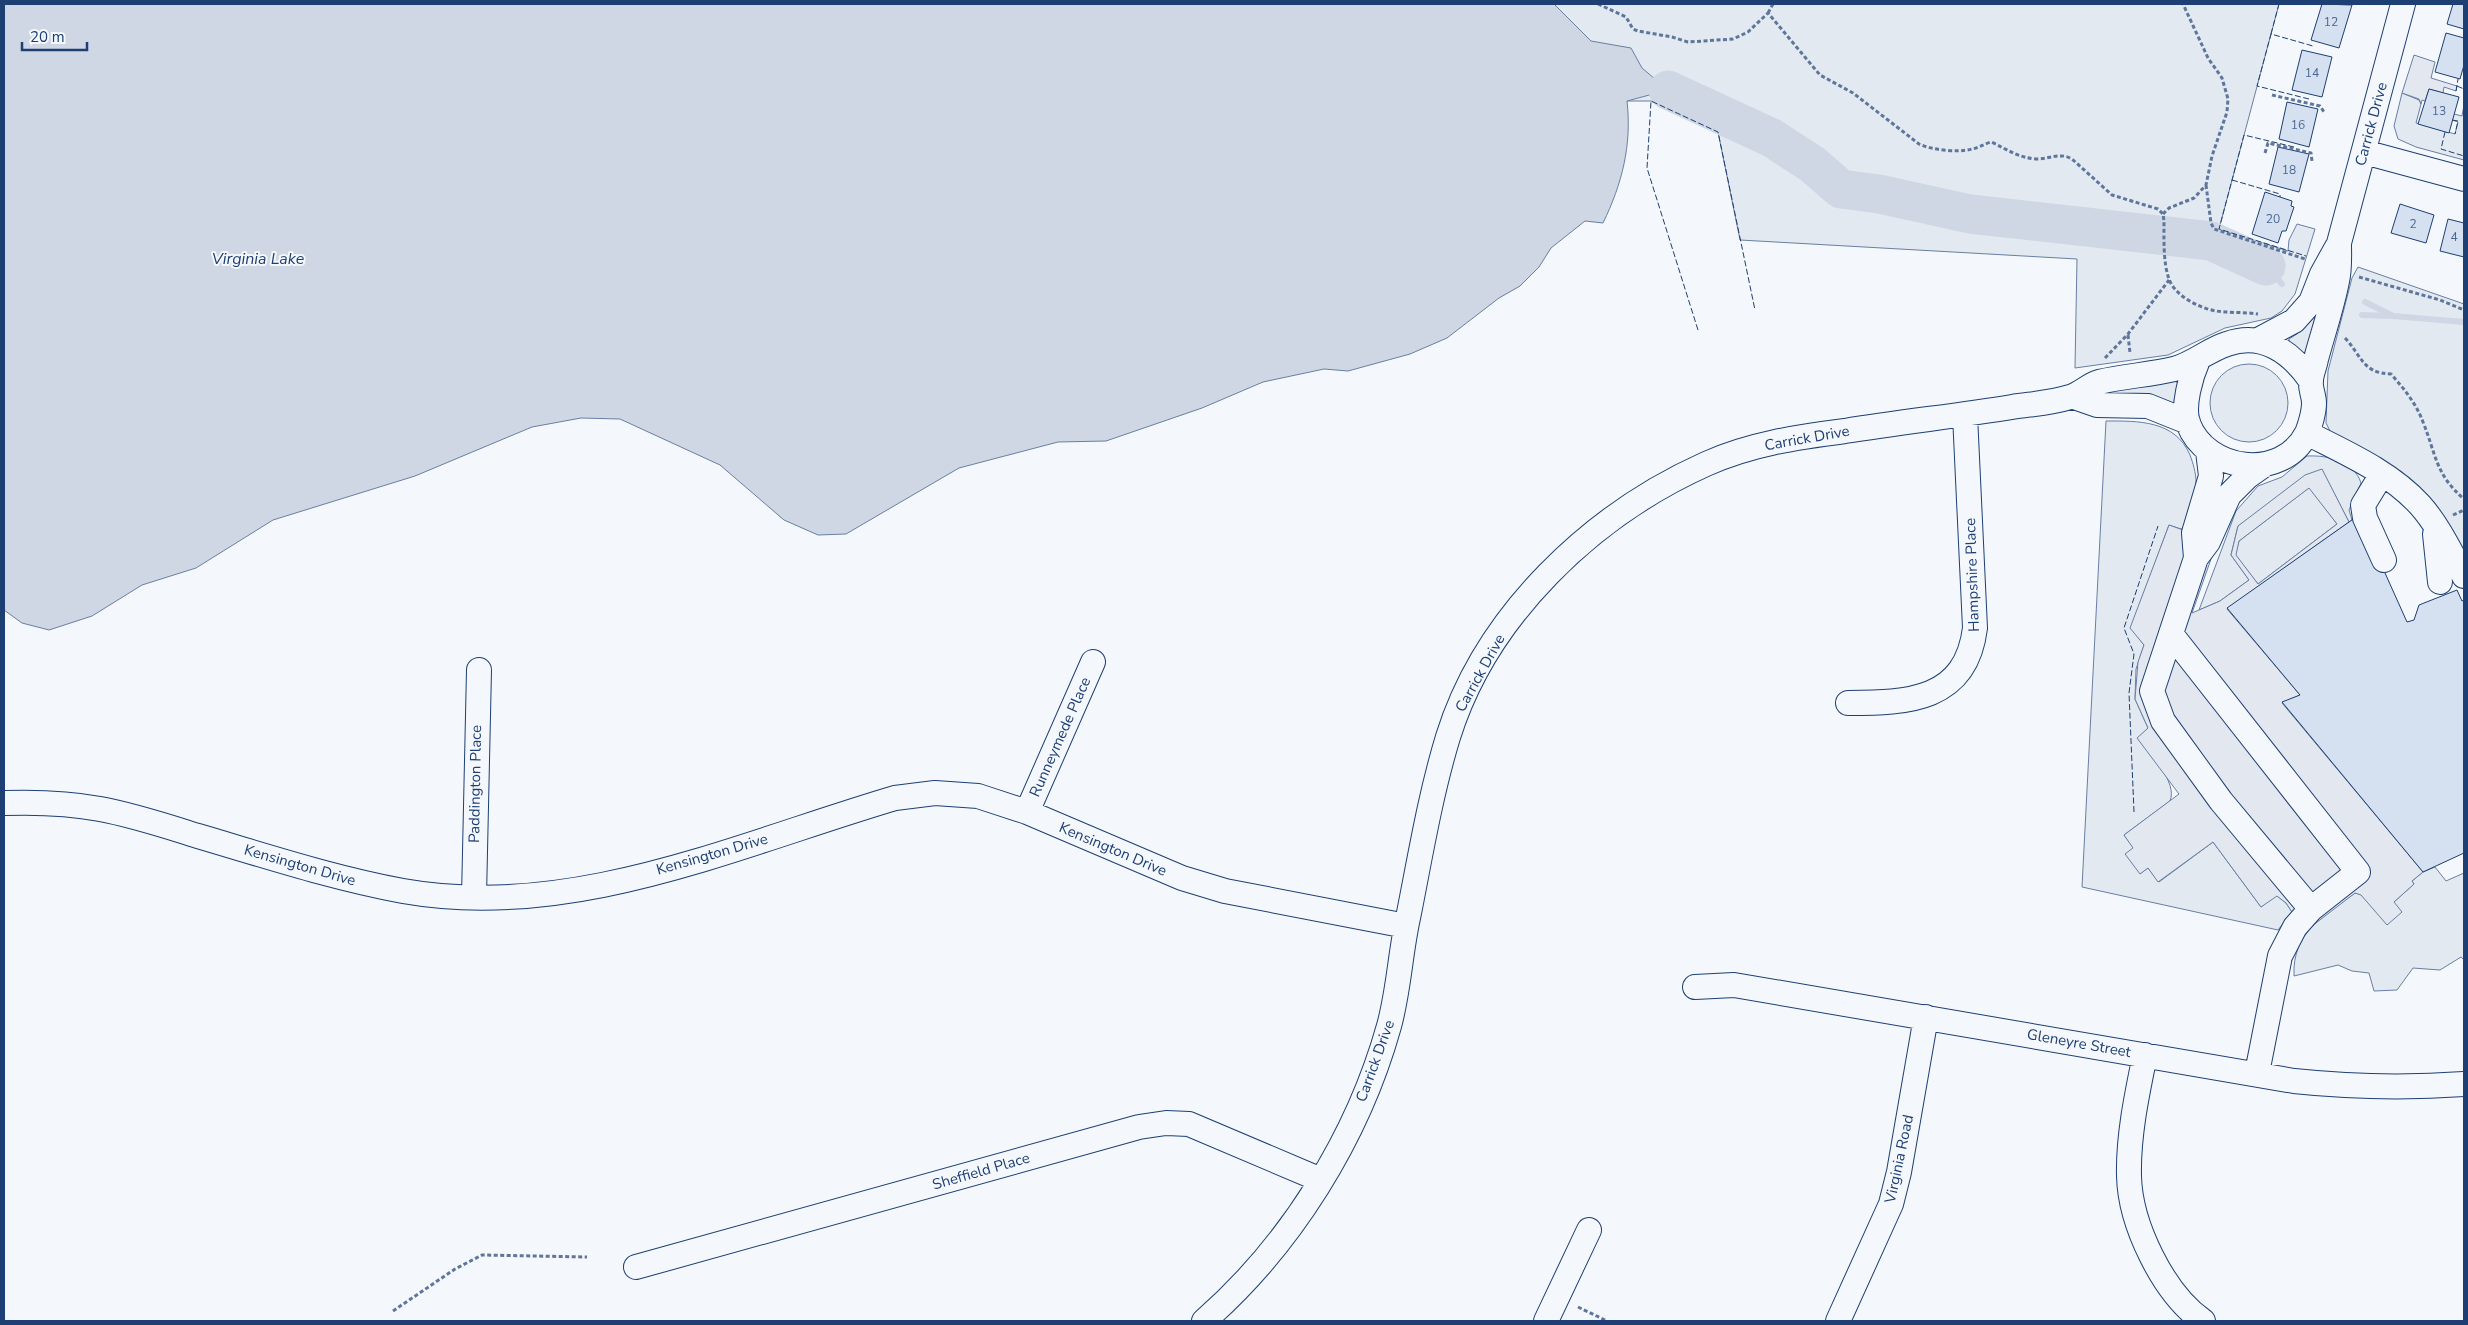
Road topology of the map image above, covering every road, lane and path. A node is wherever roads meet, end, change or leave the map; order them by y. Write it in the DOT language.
graph roads {
  1 [pos="1598,4"];
  2 [pos="1773,4"];
  3 [pos="2183,4"];
  4 [pos="2403,4"];
  5 [pos="1768,13"];
  6 [pos="2272,95"];
  7 [pos="2324,112"];
  8 [pos="2364,152"];
  9 [pos="2265,153"];
  10 [pos="2312,161"];
  11 [pos="2464,179"];
  12 [pos="2206,184"];
  13 [pos="2163,214"];
  14 [pos="2339,243"];
  15 [pos="2312,261"];
  16 [pos="2355,276"];
  17 [pos="2169,280"];
  18 [pos="2464,310"];
  19 [pos="2261,315"];
  20 [pos="2128,334"];
  21 [pos="2344,336"];
  22 [pos="2258,340"];
  23 [pos="2130,356"];
  24 [pos="2102,360"];
  25 [pos="2198,360"];
  26 [pos="2311,381"];
  27 [pos="2074,397"];
  28 [pos="1965,415"];
  29 [pos="2188,422"];
  30 [pos="2307,433"];
  31 [pos="2208,451"];
  32 [pos="2264,465"];
  33 [pos="2382,474"];
  34 [pos="2464,499"];
  35 [pos="2434,524"];
  36 [pos="2196,558"];
  37 [pos="2384,560"];
  38 [pos="2464,576"];
  39 [pos="2440,582"];
  40 [pos="2171,634"];
  41 [pos="1093,662"];
  42 [pos="479,670"];
  43 [pos="1848,704"];
  44 [pos="4,803"];
  45 [pos="1028,812"];
  46 [pos="474,897"];
  47 [pos="2311,909"];
  48 [pos="1406,926"];
  49 [pos="1695,987"];
  50 [pos="1926,1017"];
  51 [pos="2145,1055"];
  52 [pos="2257,1072"];
  53 [pos="2464,1084"];
  54 [pos="1321,1180"];
  55 [pos="1588,1230"];
  56 [pos="587,1257"];
  57 [pos="636,1267"];
  58 [pos="1578,1307"];
  59 [pos="393,1311"];
  60 [pos="1204,1321"];
  61 [pos="1546,1321"];
  62 [pos="1607,1321"];
  63 [pos="1838,1321"];
  64 [pos="2202,1321"];
  1 -- 5 [label="path"];
  2 -- 5 [label="path"];
  3 -- 12 [label="path"];
  4 -- 8 [label="street, Carrick Drive"];
  5 -- 13 [label="path"];
  6 -- 7 [label="path"];
  8 -- 11 [label="street"];
  8 -- 14 [label="street, Carrick Drive"];
  9 -- 10 [label="path"];
  12 -- 13 [label="path"];
  12 -- 15 [label="path"];
  13 -- 17 [label="path"];
  14 -- 22 [label="street, Carrick Drive"];
  14 -- 26 [label="street, Carrick Drive"];
  16 -- 18 [label="path"];
  17 -- 19 [label="path"];
  17 -- 20 [label="path"];
  20 -- 23 [label="path"];
  20 -- 24 [label="path"];
  21 -- 34 [label="path"];
  22 -- 25 [label="street, Carrick Drive"];
  22 -- 26 [label="street, Carrick Drive"];
  25 -- 27 [label="street, Carrick Drive"];
  25 -- 29 [label="street"];
  26 -- 30 [label="street, Carrick Drive"];
  27 -- 28 [label="street, Carrick Drive"];
  27 -- 29 [label="street, Carrick Drive"];
  28 -- 43 [label="street, Hampshire Place"];
  28 -- 48 [label="street, Carrick Drive"];
  29 -- 31 [label="street, Carrick Drive"];
  30 -- 32 [label="street, Carrick Drive"];
  30 -- 33 [label="street"];
  31 -- 32 [label="street, Carrick Drive"];
  31 -- 36 [label="street"];
  32 -- 36 [label="street"];
  33 -- 35 [label="street"];
  33 -- 37 [label="street"];
  35 -- 38 [label="street"];
  35 -- 39 [label="street"];
  36 -- 40 [label="street"];
  40 -- 47 [label="street"];
  40 -- 47 [label="street"];
  41 -- 45 [label="street, Runneymede Place"];
  42 -- 46 [label="street, Paddington Place"];
  44 -- 46 [label="street, Kensington Drive"];
  45 -- 46 [label="street, Kensington Drive"];
  45 -- 48 [label="street, Kensington Drive"];
  47 -- 52 [label="street"];
  48 -- 54 [label="street, Carrick Drive"];
  49 -- 50 [label="street, Gleneyre Street"];
  50 -- 51 [label="street, Gleneyre Street"];
  50 -- 63 [label="street, Virginia Road"];
  51 -- 52 [label="street, Gleneyre Street"];
  51 -- 64 [label="street"];
  52 -- 53 [label="street, Gleneyre Street"];
  54 -- 57 [label="street, Sheffield Place"];
  54 -- 60 [label="street, Carrick Drive"];
  55 -- 61 [label="street"];
  56 -- 59 [label="path"];
  58 -- 62 [label="path"];
}
